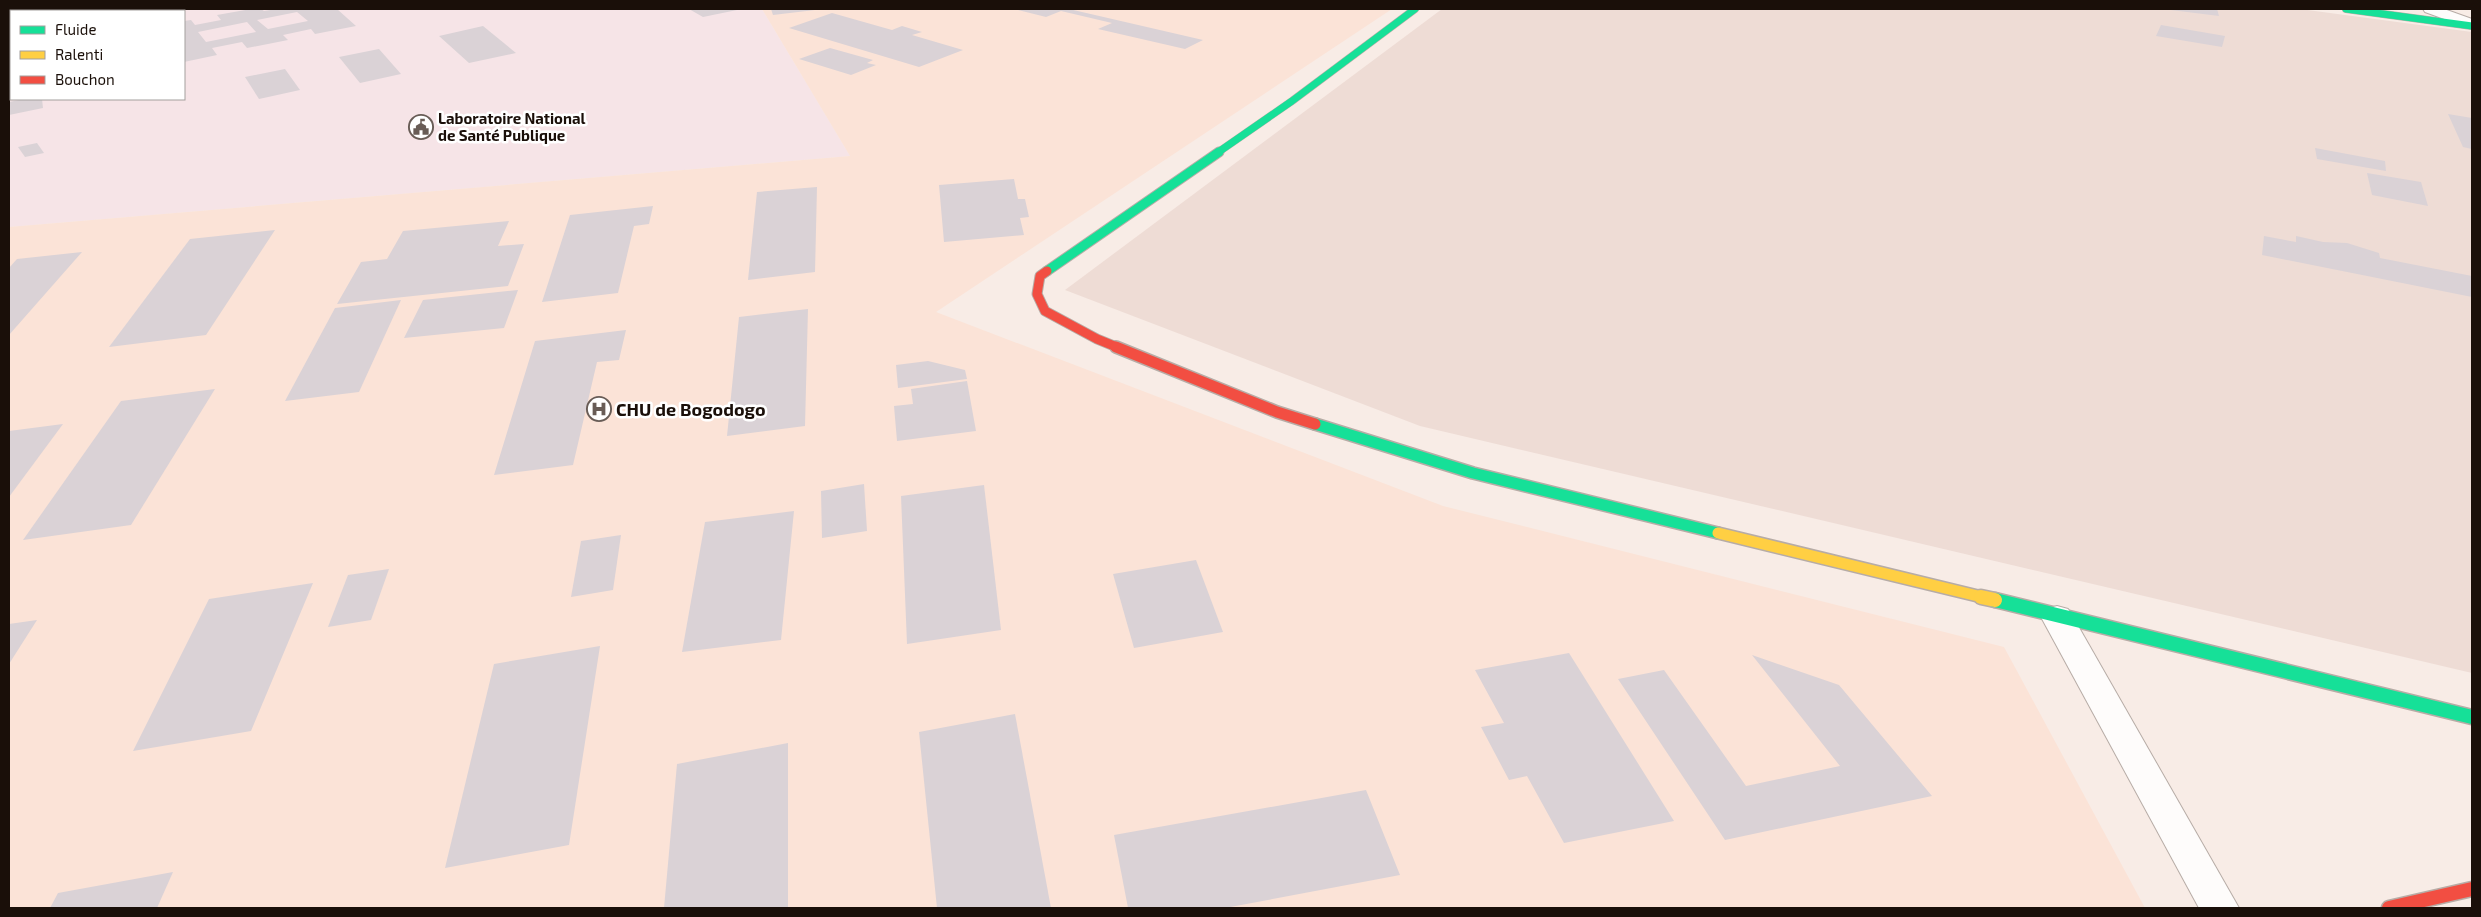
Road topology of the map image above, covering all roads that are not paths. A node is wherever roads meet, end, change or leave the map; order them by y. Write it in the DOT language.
graph roads {
  1 [pos="1415,9"];
  2 [pos="2346,9"];
  3 [pos="2430,9"];
  4 [pos="2472,25"];
  5 [pos="2057,617"];
  6 [pos="2472,717"];
  7 [pos="2472,889"];
  8 [pos="2219,908"];
  9 [pos="2389,908"];
  1 -- 5 [label="street"];
  2 -- 4 [label="street"];
  3 -- 4 [label="street"];
  5 -- 6 [label="street"];
  5 -- 8 [label="street"];
  7 -- 9 [label="street"];
}
